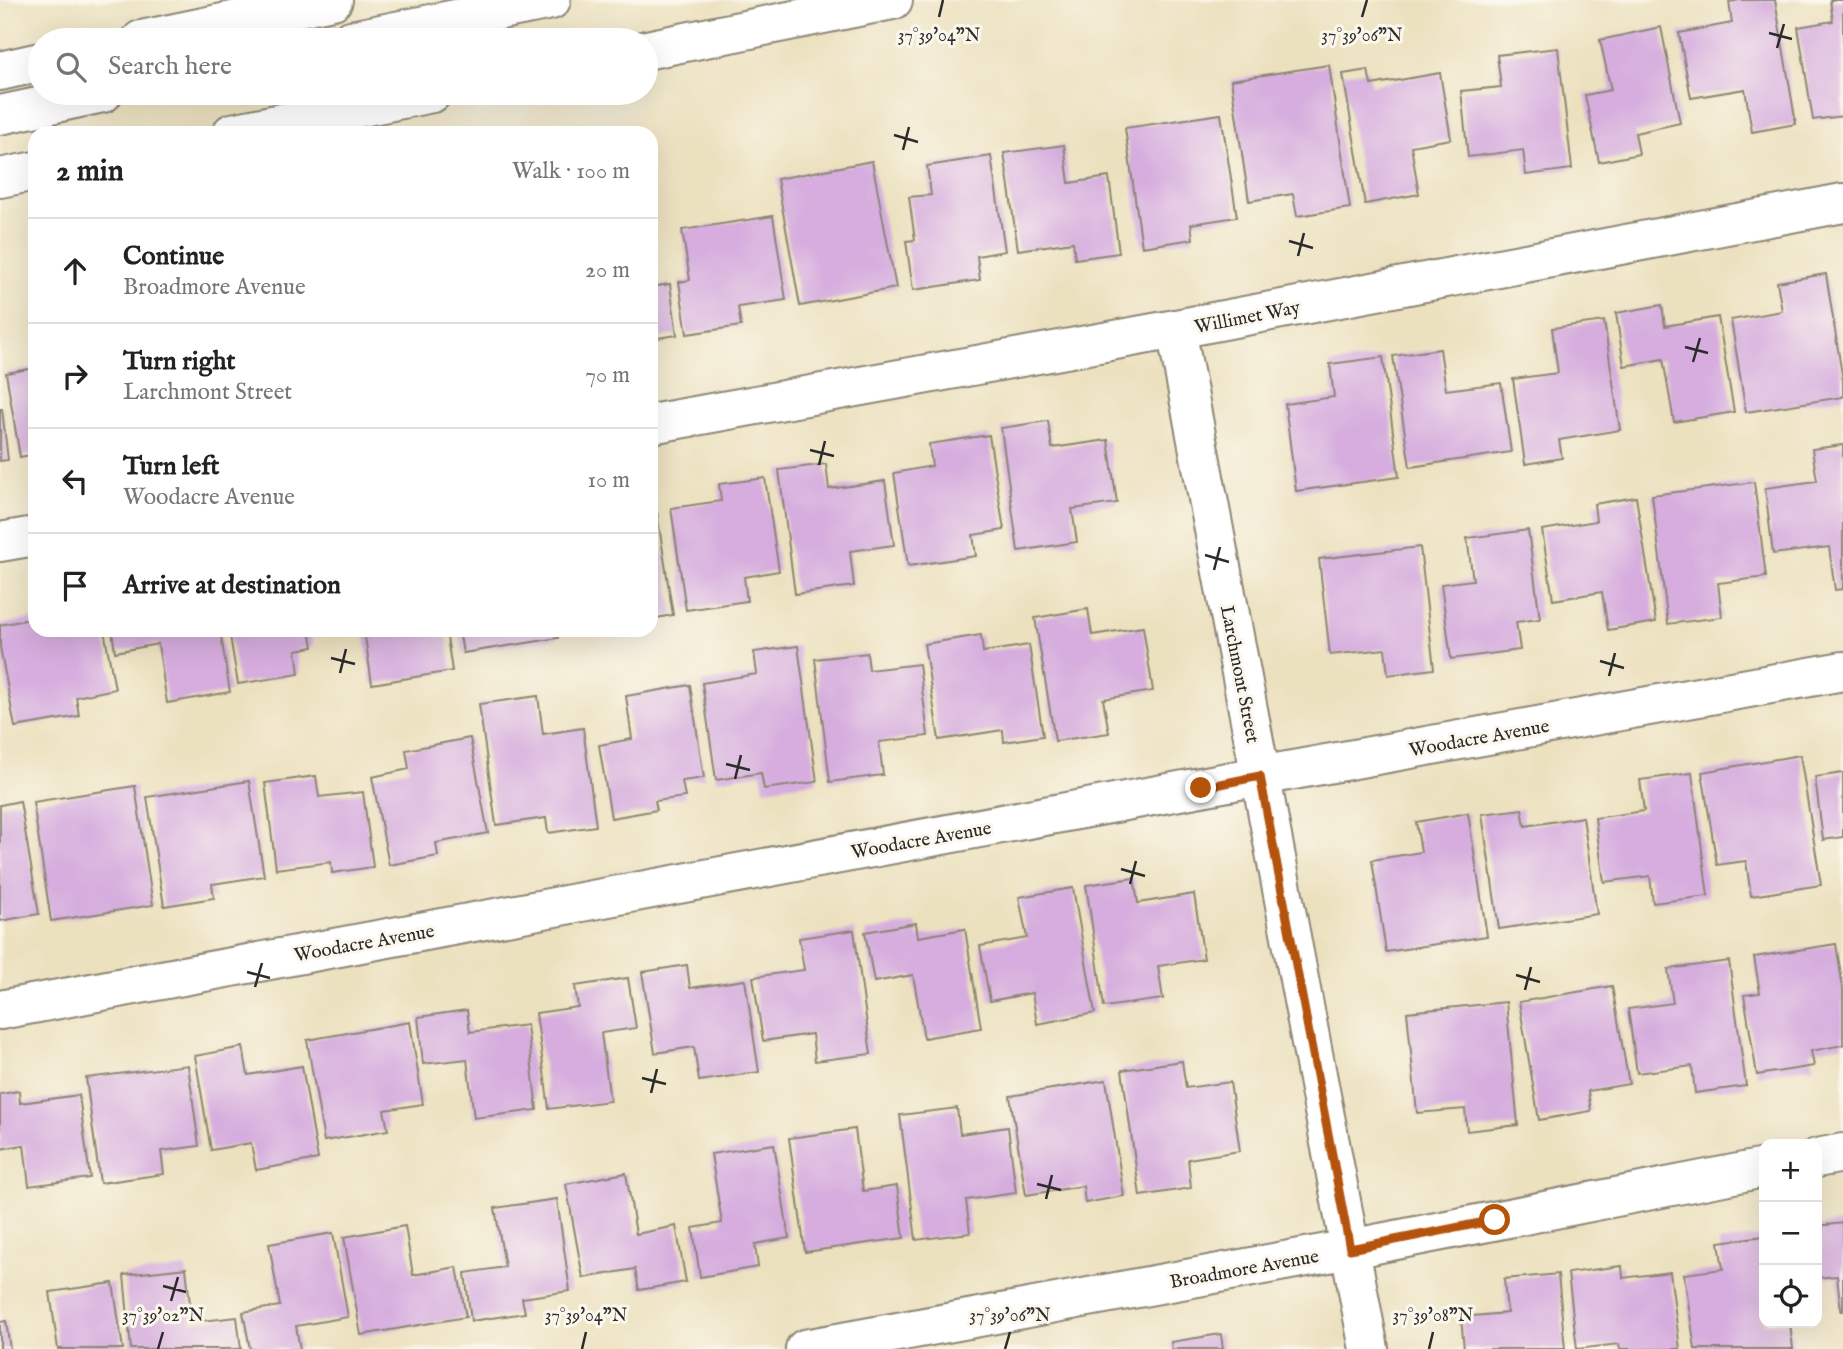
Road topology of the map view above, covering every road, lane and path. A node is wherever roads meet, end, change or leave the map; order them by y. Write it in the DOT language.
graph roads {
  1 [pos="333,0"];
  2 [pos="551,0"];
  3 [pos="893,0"];
  4 [pos="199,28"];
  5 [pos="411,28"];
  6 [pos="658,48"];
  7 [pos="28,65"];
  8 [pos="0,71"];
  9 [pos="47,105"];
  10 [pos="372,105"];
  11 [pos="0,115"];
  12 [pos="267,126"];
  13 [pos="28,172"];
  14 [pos="0,178"];
  15 [pos="1843,203"];
  16 [pos="1176,330"];
  17 [pos="658,424"];
  18 [pos="28,537"];
  19 [pos="0,542"];
  20 [pos="1843,671"];
  21 [pos="1260,776"];
  22 [pos="0,1010"];
  23 [pos="1843,1153"];
  24 [pos="1822,1157"];
  25 [pos="1759,1169"];
  26 [pos="1350,1249"];
  27 [pos="806,1349"];
  28 [pos="1369,1349"];
  1 -- 4 [label="main road"];
  2 -- 5 [label="main road"];
  3 -- 6 [label="main road"];
  7 -- 8 [label="main road"];
  9 -- 11 [label="main road"];
  10 -- 12 [label="main road"];
  13 -- 14 [label="main road"];
  15 -- 16 [label="main road, Willimet Way"];
  16 -- 17 [label="main road, Willimet Way"];
  16 -- 21 [label="main road, Larchmont Street"];
  18 -- 19 [label="main road"];
  20 -- 21 [label="main road, Woodacre Avenue"];
  21 -- 22 [label="main road, Woodacre Avenue"];
  21 -- 26 [label="main road, Larchmont Street"];
  23 -- 24 [label="main road"];
  25 -- 26 [label="main road, Broadmore Avenue"];
  26 -- 27 [label="main road, Broadmore Avenue"];
  26 -- 28 [label="main road, Larchmont Street"];
}
